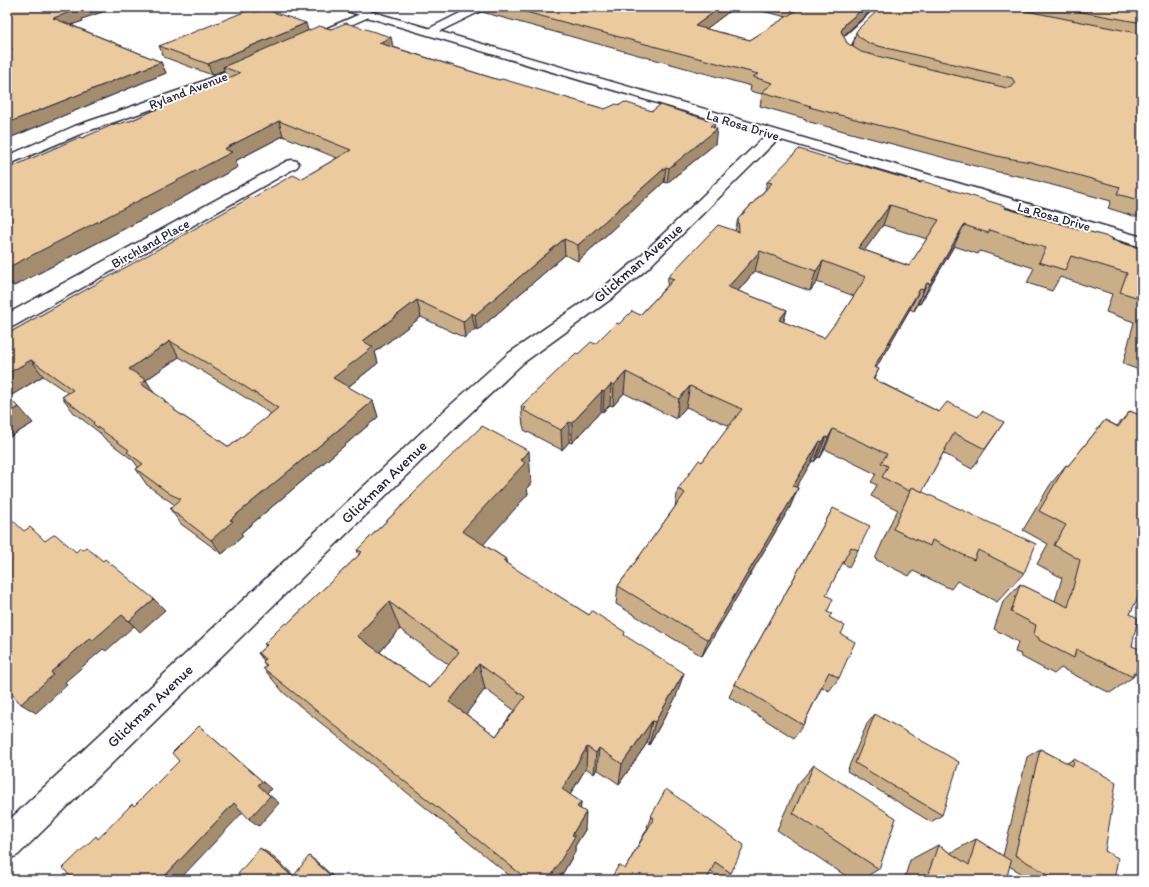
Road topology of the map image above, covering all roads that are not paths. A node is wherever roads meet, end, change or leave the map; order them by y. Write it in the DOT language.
graph roads {
  1 [pos="344,7"];
  2 [pos="481,7"];
  3 [pos="883,7"];
  4 [pos="367,14"];
  5 [pos="430,32"];
  6 [pos="308,40"];
  7 [pos="265,59"];
  8 [pos="875,65"];
  9 [pos="774,134"];
  10 [pos="7,161"];
  11 [pos="292,164"];
  12 [pos="1142,242"];
  13 [pos="7,322"];
  14 [pos="7,844"];
  1 -- 4 [label="street, La Rosa Drive"];
  2 -- 5 [label="street"];
  3 -- 8 [label="street"];
  4 -- 5 [label="street, La Rosa Drive"];
  4 -- 6 [label="street"];
  5 -- 9 [label="street, La Rosa Drive"];
  7 -- 10 [label="street, Ryland Avenue"];
  9 -- 12 [label="street, La Rosa Drive"];
  9 -- 14 [label="street, Glickman Avenue"];
  11 -- 13 [label="street, Birchland Place"];
}
